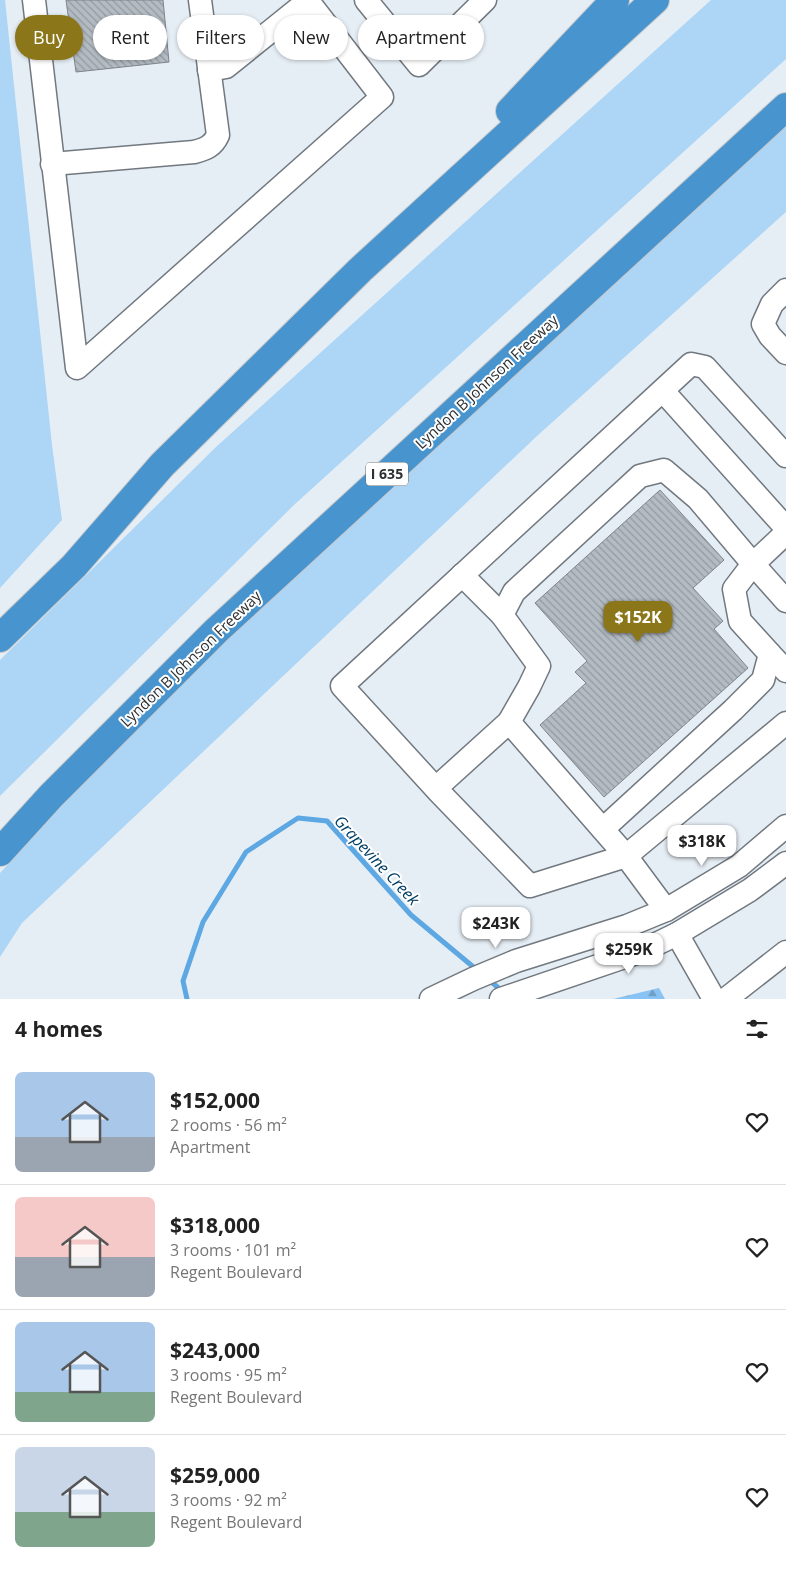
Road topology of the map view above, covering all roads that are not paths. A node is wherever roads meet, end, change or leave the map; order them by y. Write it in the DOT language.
graph roads {
  1 [pos="34,0"];
  2 [pos="200,0"];
  3 [pos="308,0"];
  4 [pos="366,0"];
  5 [pos="485,0"];
  6 [pos="615,0"];
  7 [pos="655,0"];
  8 [pos="209,70"];
  9 [pos="786,107"];
  10 [pos="52,164"];
  11 [pos="360,270"];
  12 [pos="786,290"];
  13 [pos="786,353"];
  14 [pos="662,391"];
  15 [pos="786,456"];
  16 [pos="786,528"];
  17 [pos="786,533"];
  18 [pos="753,564"];
  19 [pos="462,575"];
  20 [pos="786,601"];
  21 [pos="502,615"];
  22 [pos="0,638"];
  23 [pos="770,654"];
  24 [pos="786,671"];
  25 [pos="509,722"];
  26 [pos="786,724"];
  27 [pos="436,788"];
  28 [pos="786,826"];
  29 [pos="603,829"];
  30 [pos="0,852"];
  31 [pos="626,856"];
  32 [pos="786,863"];
  33 [pos="666,910"];
  34 [pos="677,934"];
  35 [pos="786,952"];
  36 [pos="431,999"];
  37 [pos="500,999"];
  38 [pos="714,999"];
  39 [pos="726,999"];
  1 -- 10 [label="street"];
  2 -- 8 [label="street"];
  3 -- 8 [label="street"];
  3 -- 10 [label="street"];
  4 -- 5 [label="street"];
  6 -- 11 [label="highway"];
  7 -- 11 [label="highway"];
  8 -- 10 [label="street"];
  9 -- 30 [label="highway, Lyndon B Johnson Freeway / I 635"];
  11 -- 22 [label="highway"];
  12 -- 13 [label="street"];
  14 -- 15 [label="street"];
  14 -- 16 [label="street"];
  14 -- 19 [label="street"];
  17 -- 18 [label="street"];
  18 -- 20 [label="street"];
  18 -- 21 [label="street"];
  18 -- 23 [label="street"];
  19 -- 21 [label="street"];
  19 -- 27 [label="street"];
  21 -- 25 [label="street"];
  23 -- 24 [label="street"];
  23 -- 29 [label="street"];
  25 -- 27 [label="street"];
  25 -- 29 [label="street"];
  26 -- 31 [label="street"];
  27 -- 31 [label="street"];
  28 -- 33 [label="street"];
  29 -- 31 [label="street"];
  31 -- 33 [label="street"];
  32 -- 34 [label="street"];
  33 -- 36 [label="street"];
  34 -- 37 [label="street"];
  34 -- 38 [label="street"];
  35 -- 39 [label="street"];
}
